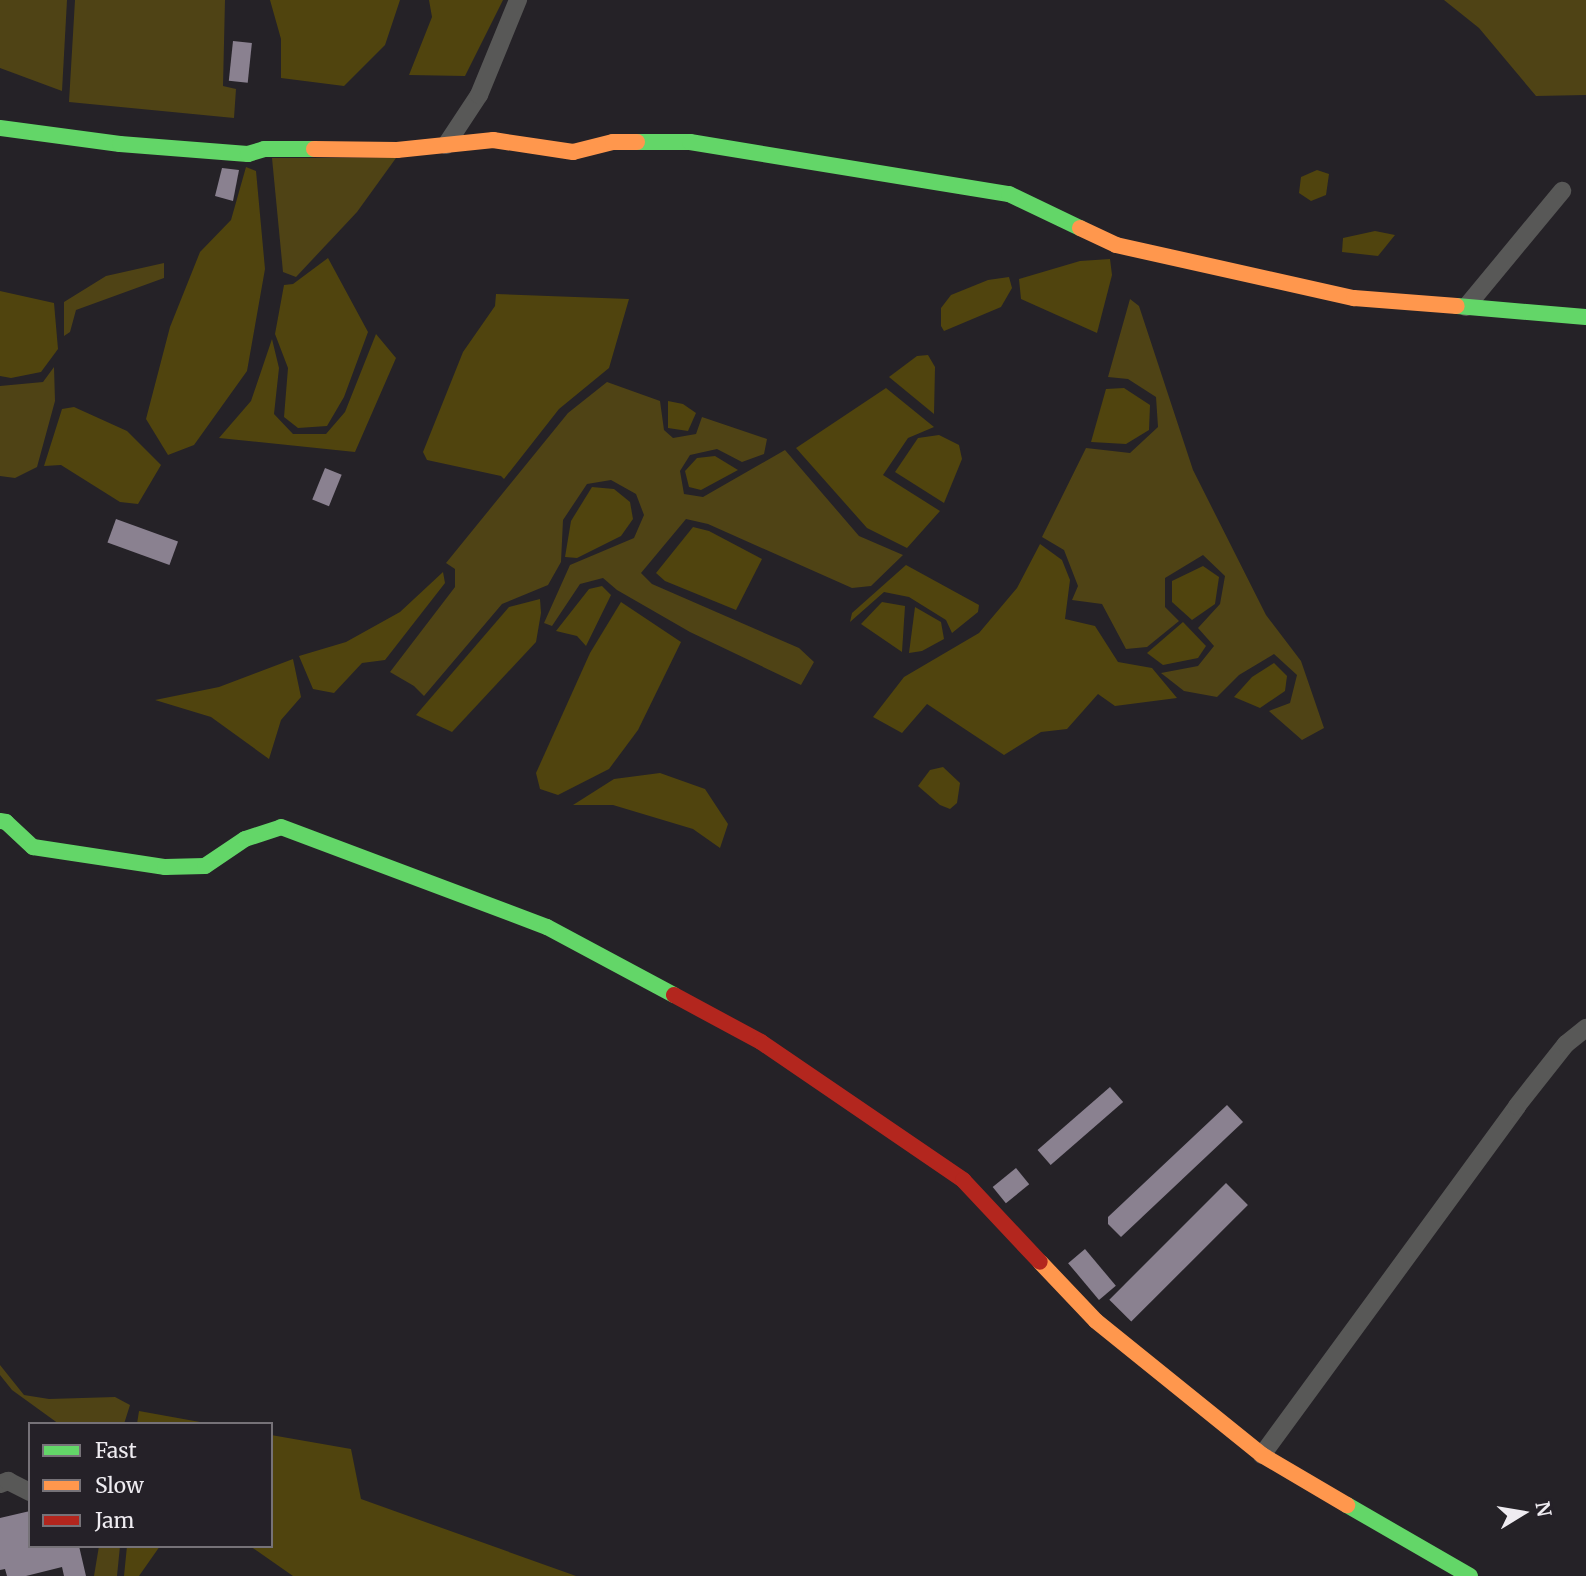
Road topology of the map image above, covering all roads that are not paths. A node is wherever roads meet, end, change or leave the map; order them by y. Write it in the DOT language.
graph roads {
  1 [pos="518,0"];
  2 [pos="0,128"];
  3 [pos="446,145"];
  4 [pos="1562,191"];
  5 [pos="1466,307"];
  6 [pos="1586,317"];
  7 [pos="0,821"];
  8 [pos="1586,1028"];
  9 [pos="1262,1455"];
  10 [pos="0,1485"];
  11 [pos="28,1491"];
  12 [pos="1470,1576"];
  1 -- 3 [label="street"];
  2 -- 3 [label="street"];
  3 -- 5 [label="street"];
  4 -- 5 [label="street"];
  5 -- 6 [label="street"];
  7 -- 9 [label="street"];
  8 -- 9 [label="street"];
  9 -- 12 [label="street"];
  10 -- 11 [label="street"];
}
